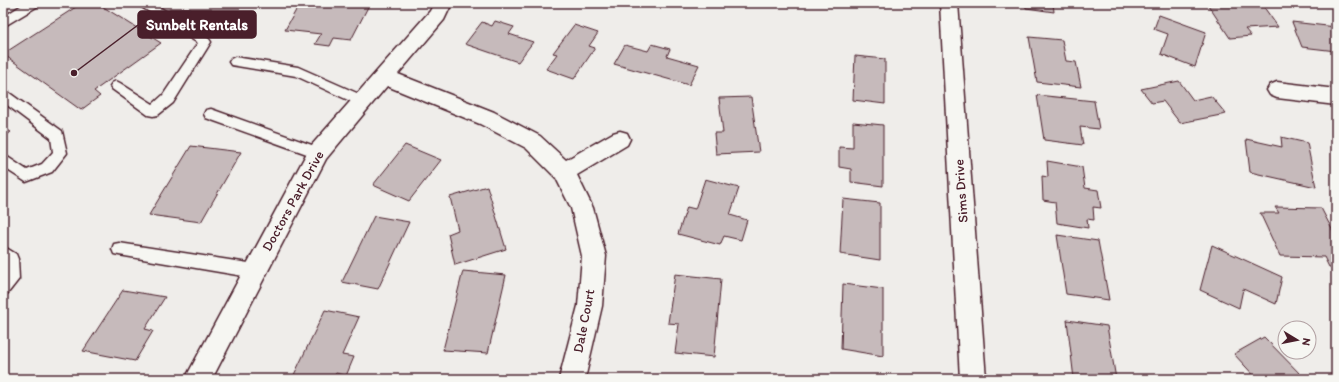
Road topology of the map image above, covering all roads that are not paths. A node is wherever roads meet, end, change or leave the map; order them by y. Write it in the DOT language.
graph roads {
  1 [pos="34,3"];
  2 [pos="144,3"];
  3 [pos="443,3"];
  4 [pos="949,3"];
  5 [pos="3,23"];
  6 [pos="235,62"];
  7 [pos="383,76"];
  8 [pos="116,86"];
  9 [pos="1277,90"];
  10 [pos="3,95"];
  11 [pos="1336,97"];
  12 [pos="361,102"];
  13 [pos="211,114"];
  14 [pos="620,139"];
  15 [pos="318,153"];
  16 [pos="3,160"];
  17 [pos="564,172"];
  18 [pos="3,242"];
  19 [pos="119,249"];
  20 [pos="7,256"];
  21 [pos="255,271"];
  22 [pos="3,288"];
  23 [pos="198,379"];
  24 [pos="572,379"];
  25 [pos="973,379"];
  1 -- 5 [label="lane"];
  2 -- 8 [label="lane"];
  3 -- 7 [label="street, Doctors Park Drive"];
  4 -- 25 [label="street, Sims Drive"];
  6 -- 12 [label="lane"];
  7 -- 12 [label="street, Doctors Park Drive"];
  7 -- 17 [label="street, Dale Court"];
  9 -- 11 [label="street"];
  10 -- 16 [label="lane"];
  12 -- 15 [label="street, Doctors Park Drive"];
  13 -- 15 [label="lane"];
  14 -- 17 [label="street"];
  15 -- 21 [label="street, Doctors Park Drive"];
  17 -- 24 [label="street, Dale Court"];
  18 -- 20 [label="lane"];
  19 -- 21 [label="lane"];
  20 -- 22 [label="lane"];
  21 -- 23 [label="street, Doctors Park Drive"];
}
